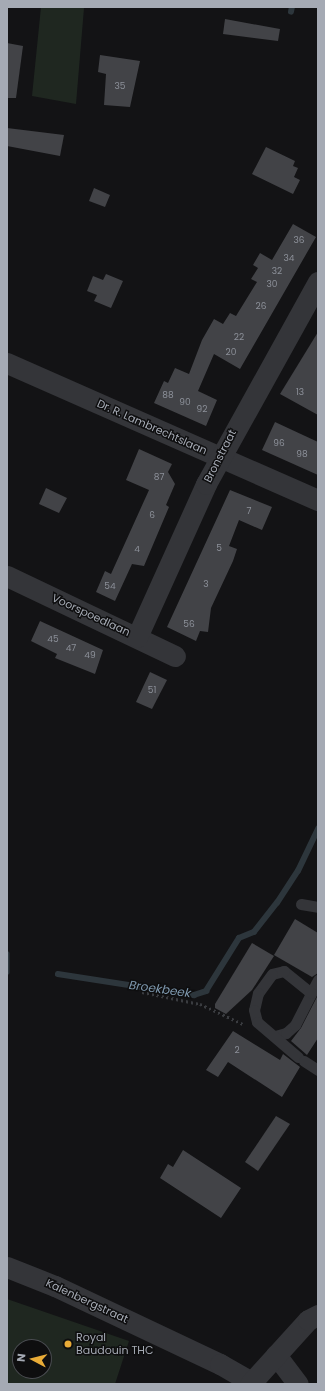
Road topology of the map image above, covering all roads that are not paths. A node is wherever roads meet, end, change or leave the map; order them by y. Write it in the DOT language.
graph roads {
  1 [pos="318,282"];
  2 [pos="7,363"];
  3 [pos="220,457"];
  4 [pos="318,500"];
  5 [pos="7,576"];
  6 [pos="137,637"];
  7 [pos="175,656"];
  8 [pos="301,904"];
  9 [pos="318,907"];
  10 [pos="318,980"];
  11 [pos="311,993"];
  12 [pos="275,1036"];
  13 [pos="318,1070"];
  14 [pos="7,1267"];
  15 [pos="318,1315"];
  16 [pos="276,1355"];
  17 [pos="252,1383"];
  18 [pos="298,1384"];
  1 -- 3 [label="street, Bronstraat"];
  2 -- 3 [label="street, Dr. R. Lambrechtslaan"];
  3 -- 4 [label="street, Dr. R. Lambrechtslaan"];
  3 -- 6 [label="street, Bronstraat"];
  5 -- 6 [label="street, Voorspoedlaan"];
  6 -- 7 [label="street, Voorspoedlaan"];
  8 -- 9 [label="lane"];
  10 -- 11 [label="lane"];
  11 -- 12 [label="lane"];
  11 -- 12 [label="lane"];
  12 -- 13 [label="lane"];
  14 -- 17 [label="street, Kalenbergstraat"];
  15 -- 16 [label="street, Kalenbergstraat"];
  16 -- 17 [label="street, Kalenbergstraat"];
  16 -- 18 [label="street"];
}
